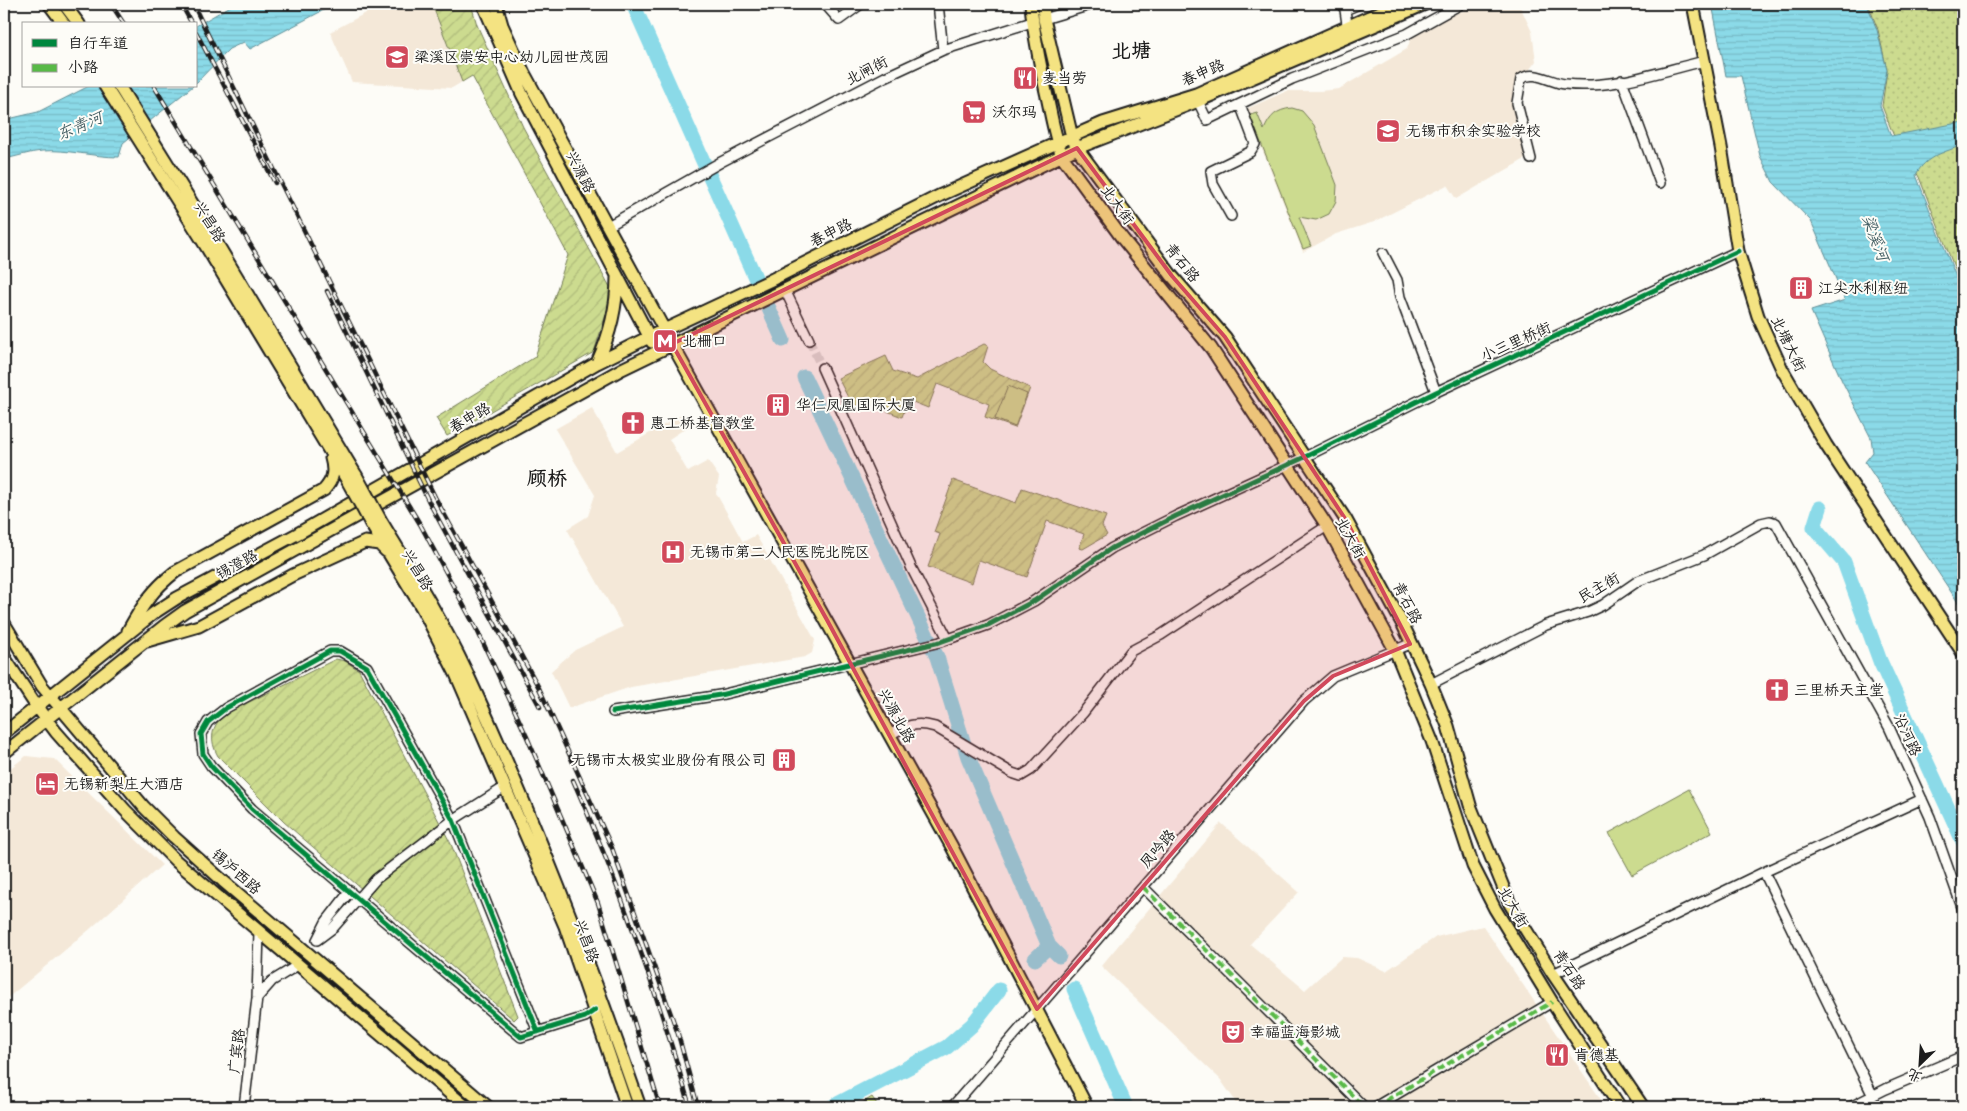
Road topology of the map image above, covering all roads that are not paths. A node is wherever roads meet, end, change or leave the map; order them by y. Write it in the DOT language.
graph roads {
  1 [pos="49,4"];
  2 [pos="64,4"];
  3 [pos="483,4"];
  4 [pos="496,4"];
  5 [pos="825,4"];
  6 [pos="860,4"];
  7 [pos="938,4"];
  8 [pos="1032,4"];
  9 [pos="1043,4"];
  10 [pos="1094,4"];
  11 [pos="1359,4"];
  12 [pos="1398,4"];
  13 [pos="1425,4"];
  14 [pos="1462,4"];
  15 [pos="1693,4"];
  16 [pos="1044,19"];
  17 [pos="62,22"];
  18 [pos="78,22"];
  19 [pos="1032,22"];
  20 [pos="1348,31"];
  21 [pos="943,50"];
  22 [pos="1705,61"];
  23 [pos="1622,80"];
  24 [pos="106,88"];
  25 [pos="120,88"];
  26 [pos="1198,101"];
  27 [pos="1240,104"];
  28 [pos="1072,137"];
  29 [pos="1057,143"];
  30 [pos="1077,148"];
  31 [pos="1062,156"];
  32 [pos="1531,159"];
  33 [pos="162,164"];
  34 [pos="1660,183"];
  35 [pos="1231,216"];
  36 [pos="608,226"];
  37 [pos="1738,251"];
  38 [pos="1383,253"];
  39 [pos="617,275"];
  40 [pos="785,290"];
  41 [pos="664,330"];
  42 [pos="649,337"];
  43 [pos="809,340"];
  44 [pos="672,344"];
  45 [pos="657,351"];
  46 [pos="597,363"];
  47 [pos="822,368"];
  48 [pos="1436,392"];
  49 [pos="504,433"];
  50 [pos="328,447"];
  51 [pos="1305,457"];
  52 [pos="1288,465"];
  53 [pos="352,478"];
  54 [pos="376,521"];
  55 [pos="1327,526"];
  56 [pos="1780,527"];
  57 [pos="297,534"];
  58 [pos="391,556"];
  59 [pos="4,623"];
  60 [pos="124,638"];
  61 [pos="944,641"];
  62 [pos="143,642"];
  63 [pos="1410,644"];
  64 [pos="1395,650"];
  65 [pos="1963,653"];
  66 [pos="4,657"];
  67 [pos="850,663"];
  68 [pos="1431,684"];
  69 [pos="51,697"];
  70 [pos="37,707"];
  71 [pos="60,709"];
  72 [pos="613,712"];
  73 [pos="46,720"];
  74 [pos="4,733"];
  75 [pos="890,735"];
  76 [pos="4,753"];
  77 [pos="505,787"];
  78 [pos="1922,799"];
  79 [pos="452,820"];
  80 [pos="1764,872"];
  81 [pos="1143,887"];
  82 [pos="350,891"];
  83 [pos="357,898"];
  84 [pos="1963,910"];
  85 [pos="259,932"];
  86 [pos="317,940"];
  87 [pos="306,953"];
  88 [pos="298,965"];
  89 [pos="1554,974"];
  90 [pos="258,998"];
  91 [pos="1552,1002"];
  92 [pos="1037,1009"];
  93 [pos="595,1010"];
  94 [pos="538,1032"];
  95 [pos="1963,1056"];
  96 [pos="429,1057"];
  97 [pos="420,1068"];
  98 [pos="618,1076"];
  99 [pos="1873,1096"];
  100 [pos="244,1107"];
  101 [pos="466,1107"];
  102 [pos="488,1107"];
  103 [pos="620,1107"];
  104 [pos="627,1107"];
  105 [pos="640,1107"];
  106 [pos="952,1107"];
  107 [pos="1087,1107"];
  108 [pos="1364,1107"];
  109 [pos="1374,1107"];
  110 [pos="1620,1107"];
  111 [pos="1643,1107"];
  112 [pos="1850,1107"];
  1 -- 17 [label="main road"];
  2 -- 18 [label="main road"];
  3 -- 39 [label="main road, 兴源路"];
  4 -- 36 [label="main road, 兴源路"];
  5 -- 6 [label="street"];
  7 -- 21 [label="street"];
  8 -- 19 [label="main road, 北大街"];
  9 -- 16 [label="main road"];
  10 -- 16 [label="street"];
  11 -- 20 [label="street"];
  12 -- 20 [label="main road, 春申路"];
  13 -- 20 [label="main road, 春申路"];
  14 -- 27 [label="street"];
  15 -- 22 [label="main road, 北塘大街"];
  16 -- 28 [label="main road"];
  19 -- 21 [label="street, 北闸街"];
  19 -- 29 [label="main road, 北大街"];
  20 -- 26 [label="main road, 春申路"];
  20 -- 28 [label="main road, 春申路"];
  21 -- 36 [label="street, 北闸街"];
  22 -- 23 [label="street"];
  22 -- 37 [label="main road, 北塘大街"];
  23 -- 32 [label="street"];
  23 -- 34 [label="street"];
  24 -- 33 [label="main road, 兴昌路"];
  25 -- 33 [label="main road, 兴昌路"];
  26 -- 27 [label="street"];
  26 -- 30 [label="main road, 春申路"];
  27 -- 35 [label="street"];
  28 -- 29 [label="main road, 春申路"];
  28 -- 30 [label="main road"];
  29 -- 31 [label="main road, 北大街"];
  29 -- 41 [label="main road, 春申路"];
  30 -- 31 [label="main road, 春申路"];
  30 -- 51 [label="main road, 青石路"];
  31 -- 40 [label="main road, 春申路"];
  31 -- 52 [label="main road, 北大街"];
  33 -- 50 [label="main road, 兴昌路"];
  33 -- 53 [label="main road, 兴昌路"];
  36 -- 41 [label="main road, 兴源路"];
  37 -- 48 [label="street, 小三里桥街"];
  37 -- 65 [label="main road, 北塘大街"];
  38 -- 48 [label="street"];
  39 -- 42 [label="main road, 兴源路"];
  39 -- 46 [label="main road"];
  40 -- 43 [label="street"];
  40 -- 44 [label="main road, 春申路"];
  41 -- 42 [label="main road, 春申路"];
  41 -- 44 [label="main road, 兴源路"];
  42 -- 45 [label="main road, 兴源路"];
  42 -- 46 [label="main road, 春申路"];
  44 -- 45 [label="main road, 春申路"];
  44 -- 67 [label="main road, 兴源北路"];
  45 -- 49 [label="main road, 春申路"];
  46 -- 57 [label="main road, 春申路"];
  47 -- 61 [label="street"];
  48 -- 51 [label="street, 小三里桥街"];
  49 -- 62 [label="main road, 锡澄路"];
  50 -- 53 [label="main road, 兴昌路"];
  50 -- 60 [label="main road"];
  51 -- 52 [label="street, 小三里桥街"];
  51 -- 63 [label="main road, 青石路"];
  52 -- 55 [label="main road, 北大街"];
  52 -- 61 [label="street, 小三里桥街"];
  53 -- 54 [label="main road, 兴昌路, bridge"];
  54 -- 58 [label="main road, 兴昌路"];
  54 -- 105 [label="main road, 兴昌路"];
  55 -- 64 [label="main road, 北大街"];
  55 -- 75 [label="street"];
  56 -- 68 [label="street, 民主街"];
  56 -- 78 [label="street, 沿河路"];
  57 -- 60 [label="main road, 锡澄路"];
  58 -- 62 [label="main road"];
  58 -- 77 [label="main road, 兴昌路"];
  59 -- 69 [label="main road, 锡沪西路"];
  60 -- 69 [label="main road, 锡澄路"];
  61 -- 67 [label="street, 小三里桥街"];
  62 -- 71 [label="main road, 锡澄路"];
  63 -- 64 [label="street, 凤吟路"];
  63 -- 68 [label="main road, 青石路"];
  64 -- 81 [label="street, 凤吟路"];
  64 -- 91 [label="main road, 北大街"];
  66 -- 70 [label="main road, 锡沪西路"];
  67 -- 72 [label="street, 小三里桥街"];
  67 -- 75 [label="main road, 兴源北路"];
  68 -- 89 [label="main road, 青石路"];
  69 -- 70 [label="main road, 锡澄路"];
  69 -- 71 [label="main road, 锡沪西路"];
  70 -- 73 [label="main road, 锡沪西路"];
  70 -- 74 [label="main road, 锡澄路"];
  71 -- 73 [label="main road, 锡澄路"];
  71 -- 87 [label="main road, 锡沪西路"];
  73 -- 76 [label="main road, 锡澄路"];
  73 -- 85 [label="main road, 锡沪西路"];
  75 -- 92 [label="main road, 兴源北路"];
  77 -- 79 [label="street"];
  77 -- 93 [label="main road, 兴昌路"];
  78 -- 80 [label="street"];
  78 -- 84 [label="street, 沿河路"];
  79 -- 82 [label="street"];
  79 -- 83 [label="street"];
  79 -- 94 [label="street"];
  80 -- 89 [label="street"];
  80 -- 99 [label="street"];
  81 -- 92 [label="street, 凤吟路"];
  81 -- 108 [label="street"];
  82 -- 83 [label="street"];
  82 -- 86 [label="street"];
  83 -- 86 [label="street"];
  83 -- 94 [label="street"];
  85 -- 88 [label="main road, 锡沪西路"];
  85 -- 90 [label="street, 广宾路"];
  86 -- 87 [label="street"];
  87 -- 96 [label="main road, 锡沪西路"];
  88 -- 90 [label="street"];
  88 -- 97 [label="main road, 锡沪西路"];
  89 -- 111 [label="main road, 青石路"];
  90 -- 100 [label="street, 广宾路"];
  91 -- 109 [label="street"];
  91 -- 110 [label="main road, 北大街"];
  92 -- 106 [label="street, 凤吟路"];
  92 -- 107 [label="main road, 兴源北路"];
  93 -- 94 [label="street"];
  93 -- 98 [label="main road, 兴昌路"];
  95 -- 99 [label="street"];
  96 -- 97 [label="main road"];
  96 -- 102 [label="main road, 锡沪西路"];
  97 -- 101 [label="main road, 锡沪西路"];
  98 -- 103 [label="main road"];
  98 -- 104 [label="main road, 兴昌路"];
  99 -- 112 [label="street"];
}
